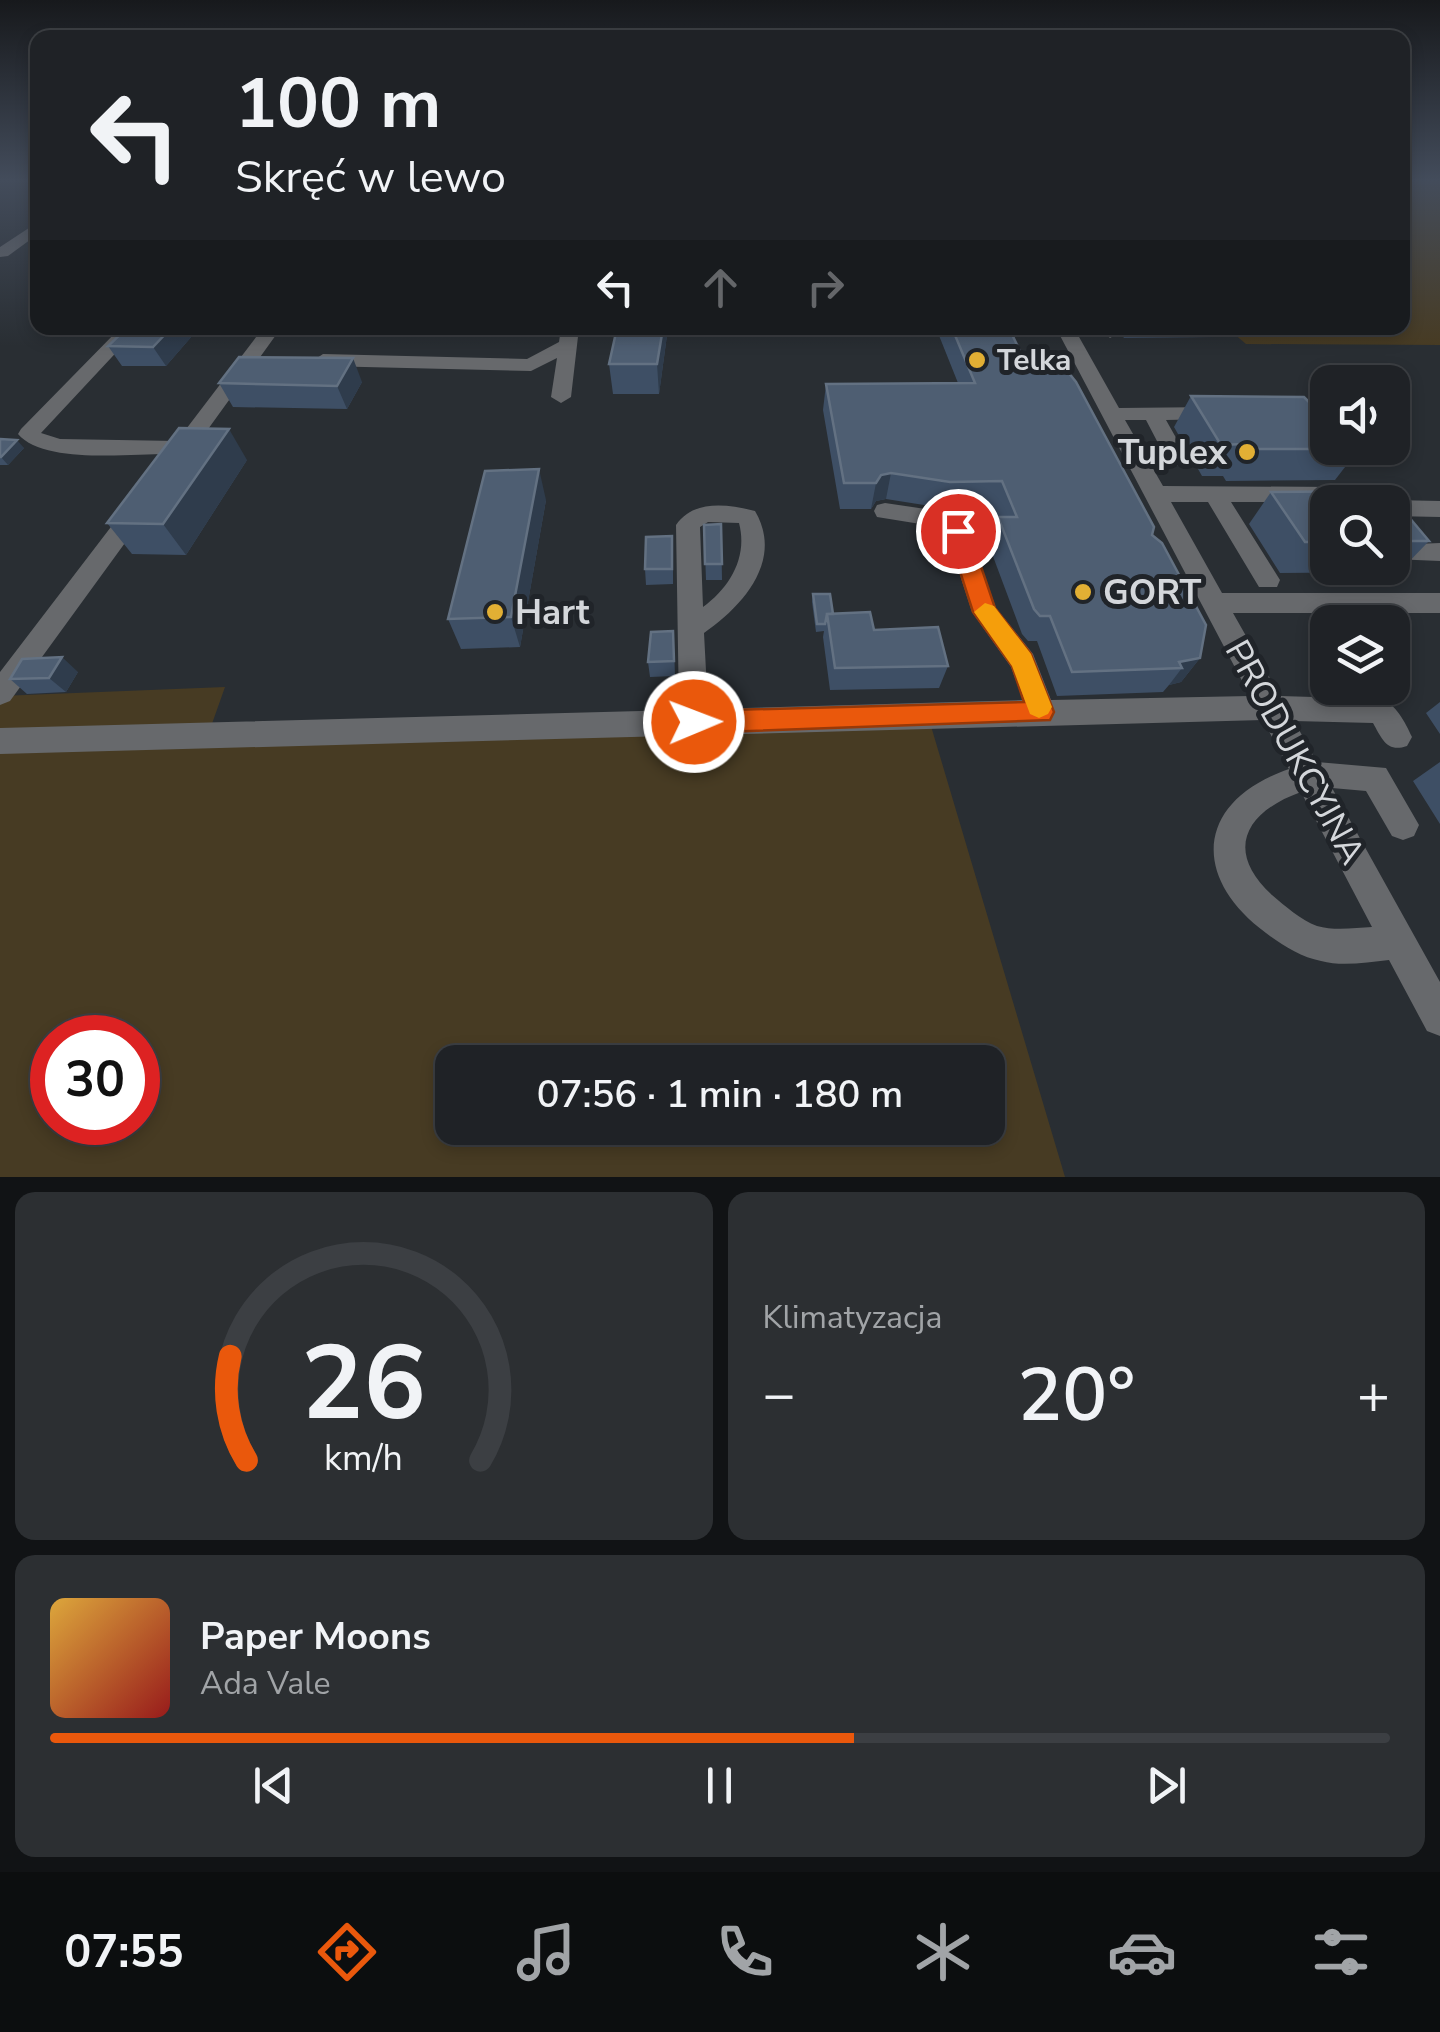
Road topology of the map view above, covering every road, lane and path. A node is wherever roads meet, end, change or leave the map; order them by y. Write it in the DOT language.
graph roads {
  1 [pos="24,236"];
  2 [pos="1,253"];
  3 [pos="30,254"];
  4 [pos="123,335"];
  5 [pos="269,335"];
  6 [pos="1069,335"];
  7 [pos="568,337"];
  8 [pos="305,360"];
  9 [pos="1068,383"];
  10 [pos="1093,383"];
  11 [pos="560,397"];
  12 [pos="1310,412"];
  13 [pos="1230,413"];
  14 [pos="1269,413"];
  15 [pos="1110,414"];
  16 [pos="1153,414"];
  17 [pos="183,448"];
  18 [pos="1177,459"];
  19 [pos="1154,494"];
  20 [pos="1214,494"];
  21 [pos="1310,495"];
  22 [pos="1410,508"];
  23 [pos="1440,509"];
  24 [pos="886,511"];
  25 [pos="1410,552"];
  26 [pos="1440,552"];
  27 [pos="1160,558"];
  28 [pos="1189,558"];
  29 [pos="1268,580"];
  30 [pos="1213,603"];
  31 [pos="1440,603"];
  32 [pos="691,629"];
  33 [pos="0,692"];
  34 [pos="1271,707"];
  35 [pos="1041,712"];
  36 [pos="694,722"];
  37 [pos="1397,737"];
  38 [pos="0,741"];
  39 [pos="1308,776"];
  40 [pos="1403,825"];
  41 [pos="1398,942"];
  42 [pos="1440,1018"];
  1 -- 2 [label="street"];
  2 -- 3 [label="street"];
  4 -- 17 [label="street"];
  5 -- 17 [label="street"];
  6 -- 10 [label="street, PRODUKCYJNA"];
  7 -- 8 [label="street"];
  7 -- 11 [label="street"];
  9 -- 10 [label="street"];
  10 -- 15 [label="street, PRODUKCYJNA"];
  12 -- 14 [label="street"];
  13 -- 16 [label="street"];
  15 -- 16 [label="street"];
  15 -- 19 [label="street, PRODUKCYJNA"];
  16 -- 18 [label="street"];
  17 -- 33 [label="street"];
  19 -- 20 [label="street"];
  19 -- 28 [label="street, PRODUKCYJNA"];
  20 -- 21 [label="street"];
  20 -- 29 [label="street"];
  22 -- 23 [label="street"];
  24 -- 35 [label="street"];
  25 -- 26 [label="street"];
  27 -- 28 [label="street"];
  28 -- 30 [label="street, PRODUKCYJNA"];
  30 -- 31 [label="street"];
  30 -- 34 [label="street, PRODUKCYJNA"];
  32 -- 36 [label="street"];
  34 -- 35 [label="street"];
  34 -- 37 [label="street"];
  34 -- 39 [label="street, PRODUKCYJNA"];
  35 -- 36 [label="street"];
  36 -- 38 [label="street"];
  39 -- 40 [label="street"];
  39 -- 41 [label="street, PRODUKCYJNA"];
  39 -- 41 [label="street"];
  41 -- 42 [label="street, PRODUKCYJNA"];
}
